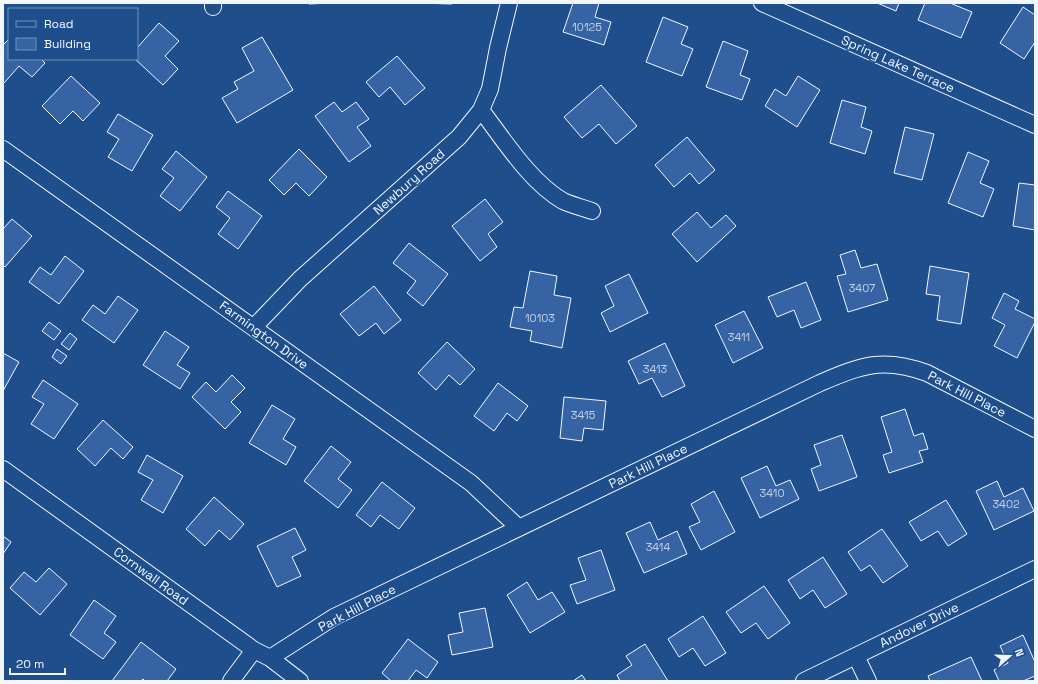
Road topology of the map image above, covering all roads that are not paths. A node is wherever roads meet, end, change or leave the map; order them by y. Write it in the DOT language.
graph roads {
  1 [pos="509,3"];
  2 [pos="762,3"];
  3 [pos="481,110"];
  4 [pos="1035,125"];
  5 [pos="3,149"];
  6 [pos="592,211"];
  7 [pos="254,327"];
  8 [pos="1035,429"];
  9 [pos="3,469"];
  10 [pos="519,528"];
  11 [pos="1035,569"];
  12 [pos="254,650"];
  13 [pos="856,656"];
  14 [pos="270,658"];
  15 [pos="231,681"];
  16 [pos="300,681"];
  17 [pos="804,681"];
  18 [pos="868,681"];
  1 -- 3 [label="street, Newbury Road"];
  2 -- 4 [label="street, Spring Lake Terrace"];
  3 -- 6 [label="street"];
  3 -- 7 [label="street, Newbury Road"];
  5 -- 7 [label="street, Farmington Drive"];
  7 -- 10 [label="street, Farmington Drive"];
  8 -- 10 [label="street, Park Hill Place"];
  9 -- 12 [label="street, Cornwall Road"];
  10 -- 14 [label="street, Park Hill Place"];
  11 -- 13 [label="street, Andover Drive"];
  12 -- 14 [label="street, Cornwall Road"];
  12 -- 15 [label="street"];
  13 -- 17 [label="street, Andover Drive"];
  13 -- 18 [label="street"];
  14 -- 16 [label="street, Cornwall Road"];
}
